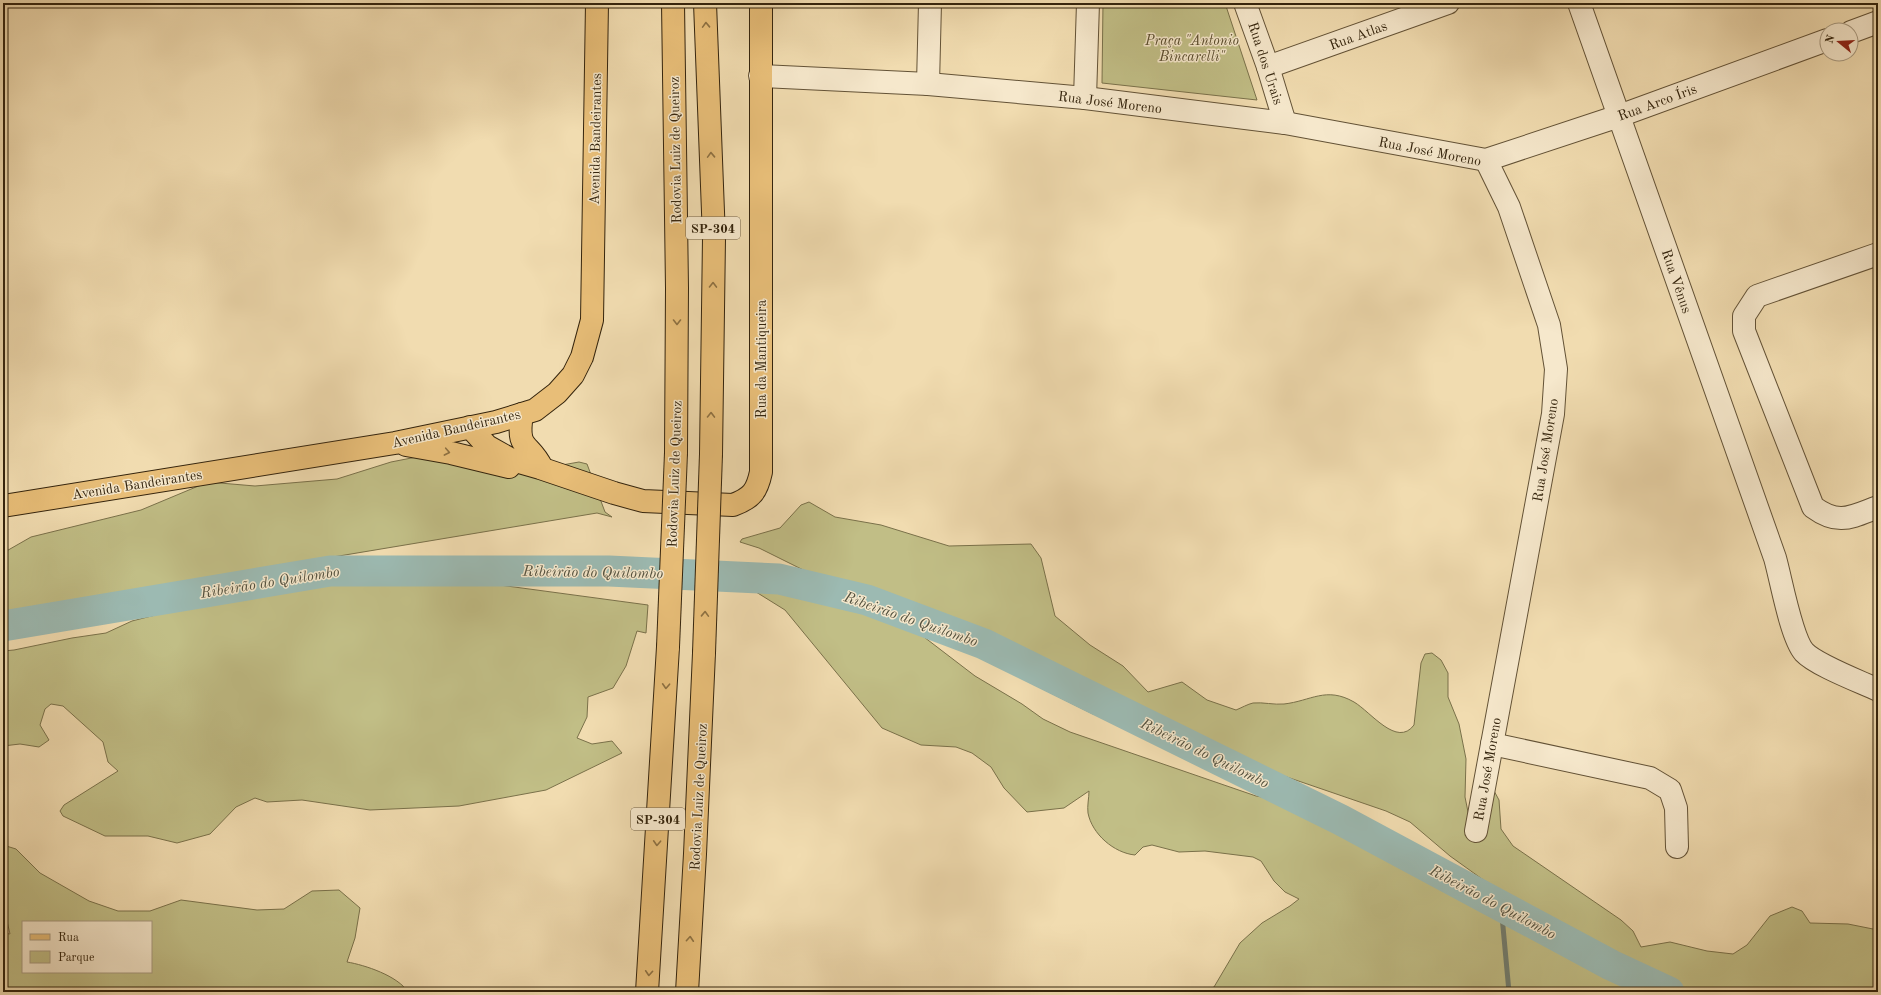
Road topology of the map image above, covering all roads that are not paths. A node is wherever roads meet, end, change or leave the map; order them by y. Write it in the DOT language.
graph roads {
  1 [pos="597,3"];
  2 [pos="659,3"];
  3 [pos="673,3"];
  4 [pos="705,3"];
  5 [pos="761,3"];
  6 [pos="930,3"];
  7 [pos="1088,3"];
  8 [pos="1246,3"];
  9 [pos="1448,3"];
  10 [pos="1579,3"];
  11 [pos="1878,22"];
  12 [pos="1859,29"];
  13 [pos="1819,43"];
  14 [pos="1268,67"];
  15 [pos="760,76"];
  16 [pos="928,84"];
  17 [pos="1085,98"];
  18 [pos="1619,116"];
  19 [pos="1285,123"];
  20 [pos="1486,160"];
  21 [pos="1878,254"];
  22 [pos="676,263"];
  23 [pos="522,414"];
  24 [pos="478,426"];
  25 [pos="395,443"];
  26 [pos="541,468"];
  27 [pos="3,506"];
  28 [pos="1878,507"];
  29 [pos="1878,690"];
  30 [pos="1492,744"];
  31 [pos="1476,831"];
  32 [pos="1677,847"];
  33 [pos="648,992"];
  34 [pos="687,992"];
  1 -- 23 [label="main road, Avenida Bandeirantes"];
  2 -- 22 [label="main road"];
  3 -- 22 [label="main road, Rodovia Luiz de Queiroz / SP-304"];
  34 -- 4 [label="main road, Rodovia Luiz de Queiroz / SP-304, one-way, bridge"];
  5 -- 15 [label="main road, Rua da Mantiqueira"];
  6 -- 16 [label="street"];
  7 -- 17 [label="street"];
  8 -- 14 [label="street, Rua dos Urais"];
  9 -- 14 [label="street, Rua Atlas"];
  10 -- 18 [label="street, Rua Vênus"];
  11 -- 12 [label="street"];
  13 -- 18 [label="street, Rua Arco Íris"];
  14 -- 19 [label="street, Rua dos Urais"];
  15 -- 16 [label="street, Rua José Moreno"];
  15 -- 26 [label="main road, Rua da Mantiqueira"];
  16 -- 17 [label="street, Rua José Moreno"];
  17 -- 19 [label="street, Rua José Moreno"];
  18 -- 20 [label="street, Rua Arco Íris"];
  18 -- 29 [label="street, Rua Vênus"];
  19 -- 20 [label="street, Rua José Moreno"];
  20 -- 30 [label="street, Rua José Moreno"];
  21 -- 28 [label="street"];
  22 -- 33 [label="main road, Rodovia Luiz de Queiroz / SP-304, one-way, bridge"];
  23 -- 24 [label="main road, Avenida Bandeirantes"];
  23 -- 26 [label="main road"];
  24 -- 25 [label="main road, Avenida Bandeirantes"];
  24 -- 26 [label="main road, Rua da Mantiqueira"];
  25 -- 26 [label="main road, one-way"];
  25 -- 27 [label="main road, Avenida Bandeirantes"];
  30 -- 31 [label="street, Rua José Moreno"];
  30 -- 32 [label="street"];
}
